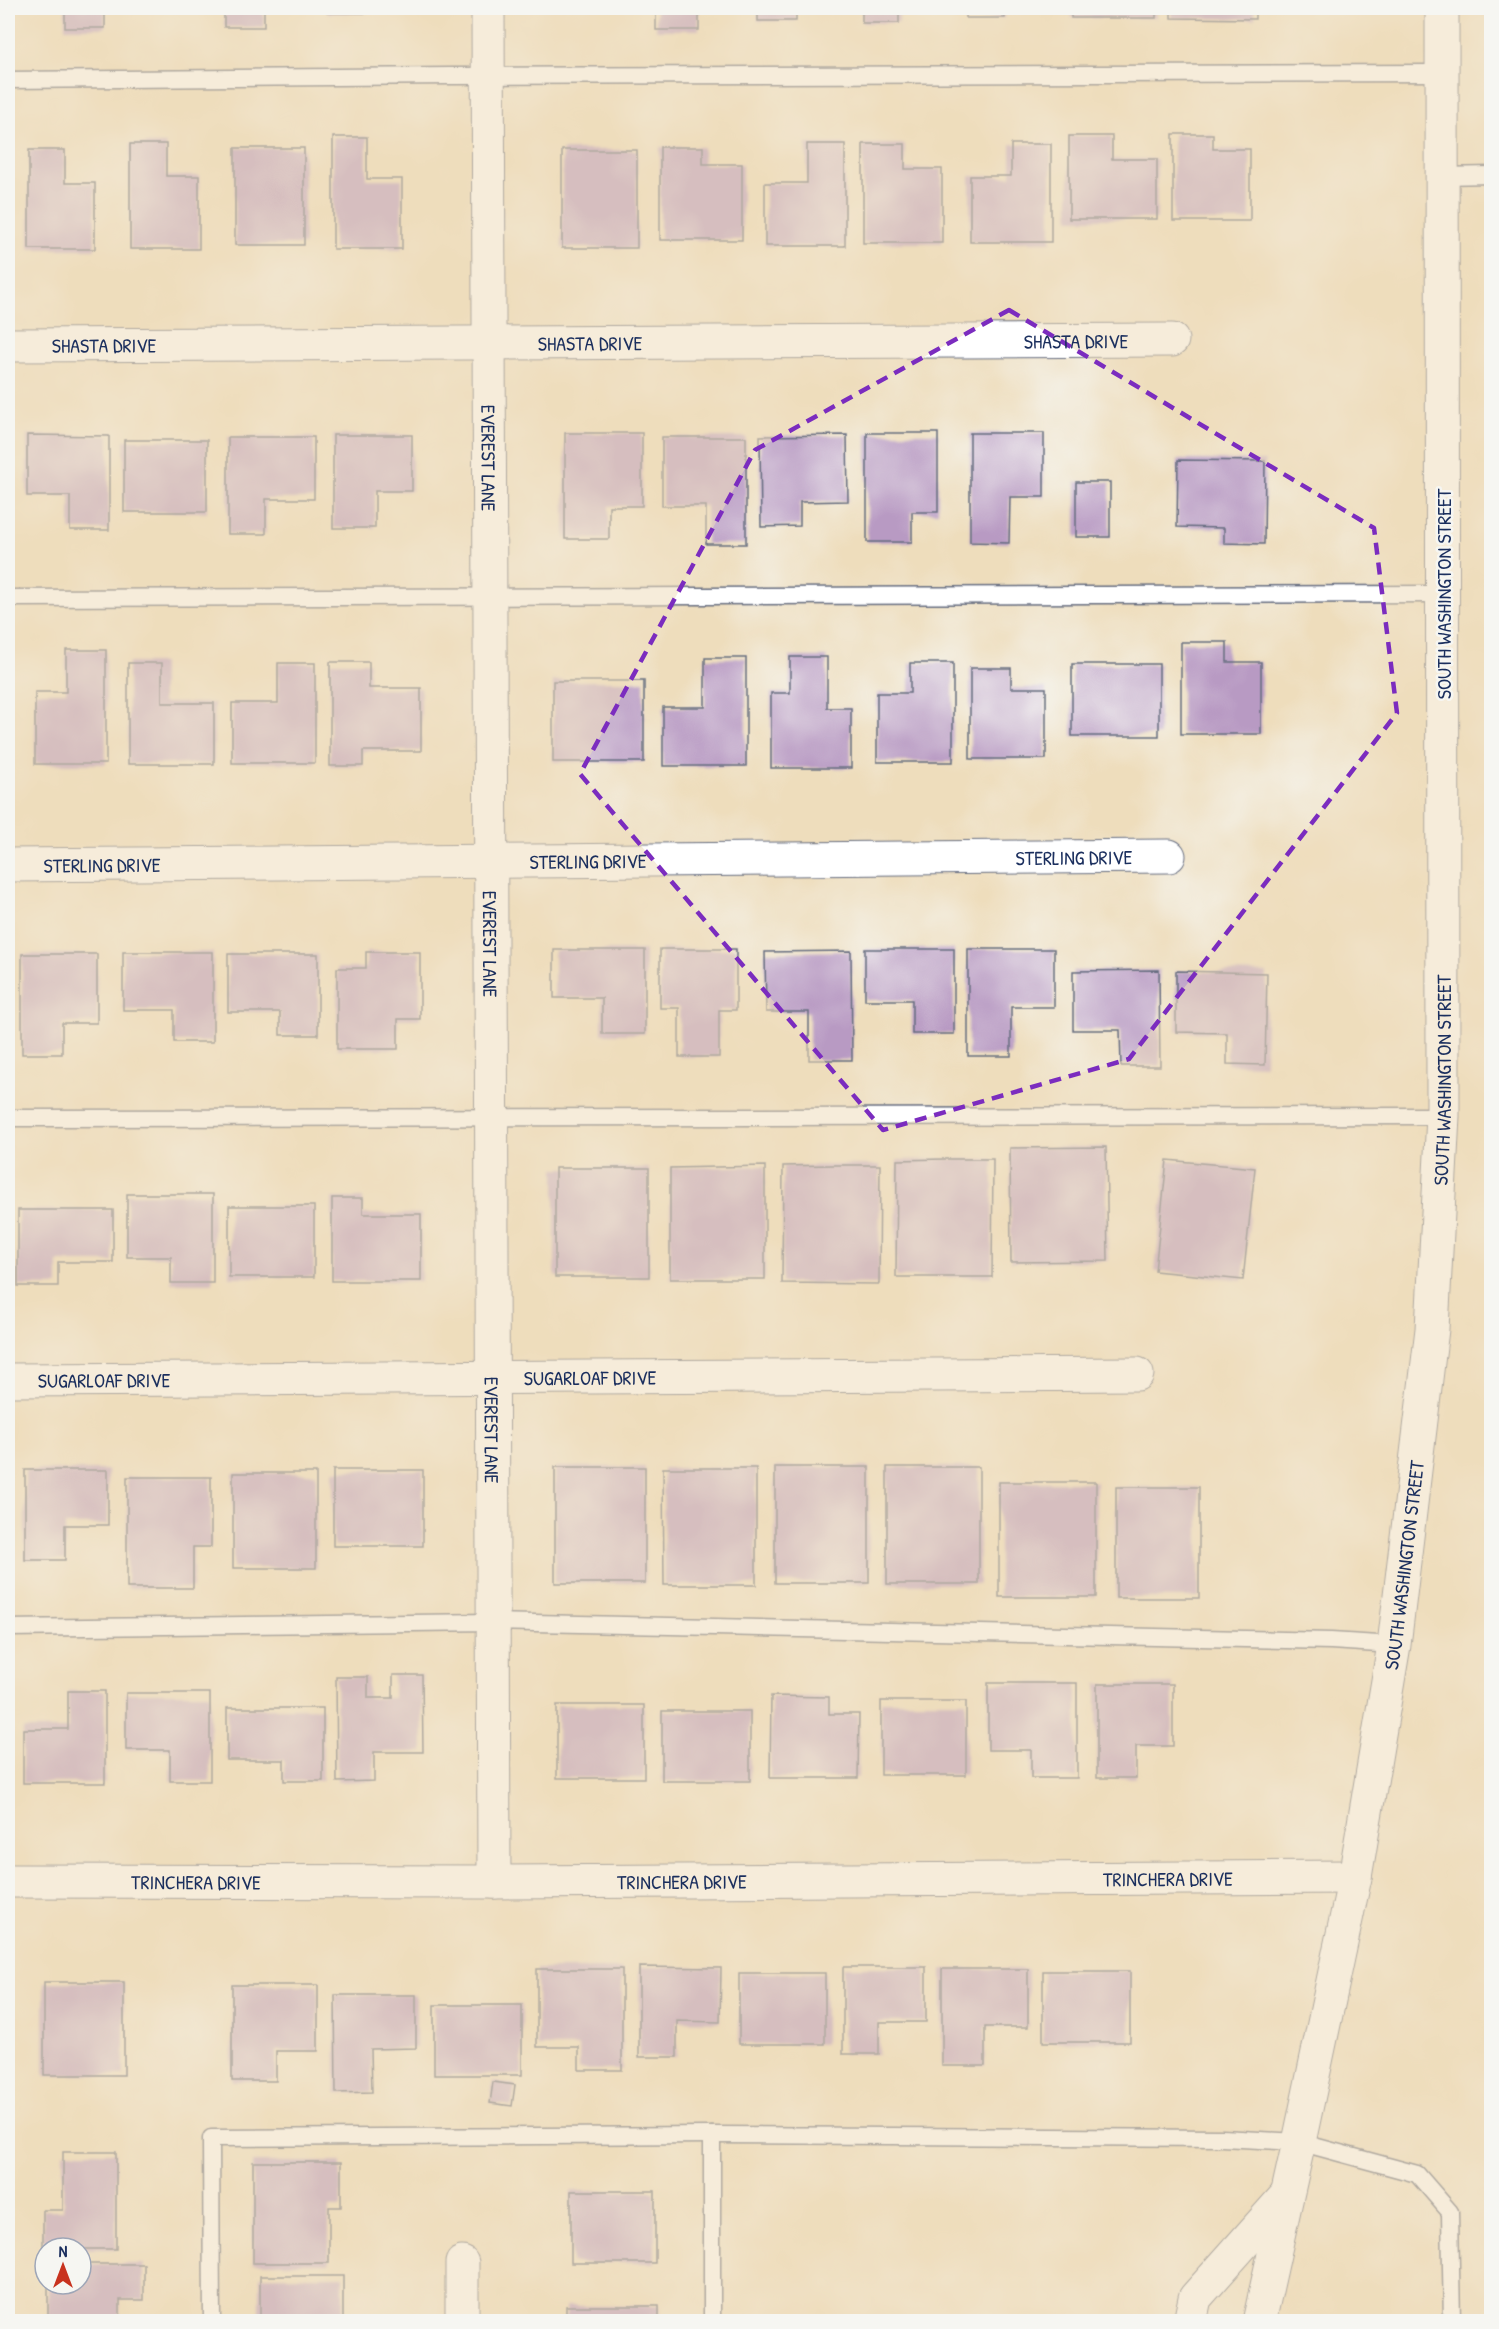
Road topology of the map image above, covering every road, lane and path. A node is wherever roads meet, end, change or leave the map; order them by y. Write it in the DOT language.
graph roads {
  1 [pos="488,8"];
  2 [pos="1442,8"];
  3 [pos="1442,73"];
  4 [pos="488,76"];
  5 [pos="8,80"];
  6 [pos="1491,175"];
  7 [pos="1442,176"];
  8 [pos="1172,340"];
  9 [pos="489,343"];
  10 [pos="8,345"];
  11 [pos="1443,594"];
  12 [pos="8,598"];
  13 [pos="489,598"];
  14 [pos="1169,856"];
  15 [pos="490,860"];
  16 [pos="8,865"];
  17 [pos="1443,1116"];
  18 [pos="8,1118"];
  19 [pos="491,1118"];
  20 [pos="1137,1374"];
  21 [pos="492,1378"];
  22 [pos="8,1380"];
  23 [pos="493,1622"];
  24 [pos="8,1628"];
  25 [pos="1394,1645"];
  26 [pos="1355,1877"];
  27 [pos="8,1881"];
  28 [pos="494,1882"];
  29 [pos="712,2135"];
  30 [pos="1299,2142"];
  31 [pos="1286,2196"];
  32 [pos="462,2263"];
  33 [pos="212,2322"];
  34 [pos="462,2322"];
  35 [pos="712,2322"];
  36 [pos="1190,2322"];
  37 [pos="1259,2322"];
  38 [pos="1452,2322"];
  1 -- 4 [label="street, EVEREST LANE"];
  2 -- 3 [label="street, SOUTH WASHINGTON STREET"];
  3 -- 4 [label="lane"];
  3 -- 7 [label="street, SOUTH WASHINGTON STREET"];
  4 -- 5 [label="lane"];
  4 -- 9 [label="street, EVEREST LANE"];
  6 -- 7 [label="lane"];
  7 -- 11 [label="street, SOUTH WASHINGTON STREET"];
  8 -- 9 [label="street, SHASTA DRIVE"];
  9 -- 10 [label="street, SHASTA DRIVE"];
  9 -- 13 [label="street, EVEREST LANE"];
  11 -- 13 [label="lane"];
  11 -- 17 [label="street, SOUTH WASHINGTON STREET"];
  12 -- 13 [label="lane"];
  13 -- 15 [label="street, EVEREST LANE"];
  14 -- 15 [label="street, STERLING DRIVE"];
  15 -- 16 [label="street, STERLING DRIVE"];
  15 -- 19 [label="street, EVEREST LANE"];
  17 -- 19 [label="lane"];
  17 -- 25 [label="street, SOUTH WASHINGTON STREET"];
  18 -- 19 [label="lane"];
  19 -- 21 [label="street, EVEREST LANE"];
  20 -- 21 [label="street, SUGARLOAF DRIVE"];
  21 -- 22 [label="street, SUGARLOAF DRIVE"];
  21 -- 23 [label="street, EVEREST LANE"];
  23 -- 24 [label="lane"];
  23 -- 25 [label="lane"];
  23 -- 28 [label="street, EVEREST LANE"];
  25 -- 26 [label="street, SOUTH WASHINGTON STREET"];
  26 -- 28 [label="street, TRINCHERA DRIVE"];
  26 -- 30 [label="street, SOUTH WASHINGTON STREET"];
  27 -- 28 [label="street, TRINCHERA DRIVE"];
  29 -- 30 [label="lane"];
  29 -- 33 [label="lane"];
  29 -- 35 [label="lane"];
  30 -- 31 [label="street, SOUTH WASHINGTON STREET"];
  30 -- 38 [label="lane"];
  31 -- 36 [label="street"];
  31 -- 37 [label="street, SOUTH WASHINGTON STREET"];
  32 -- 34 [label="street"];
}
